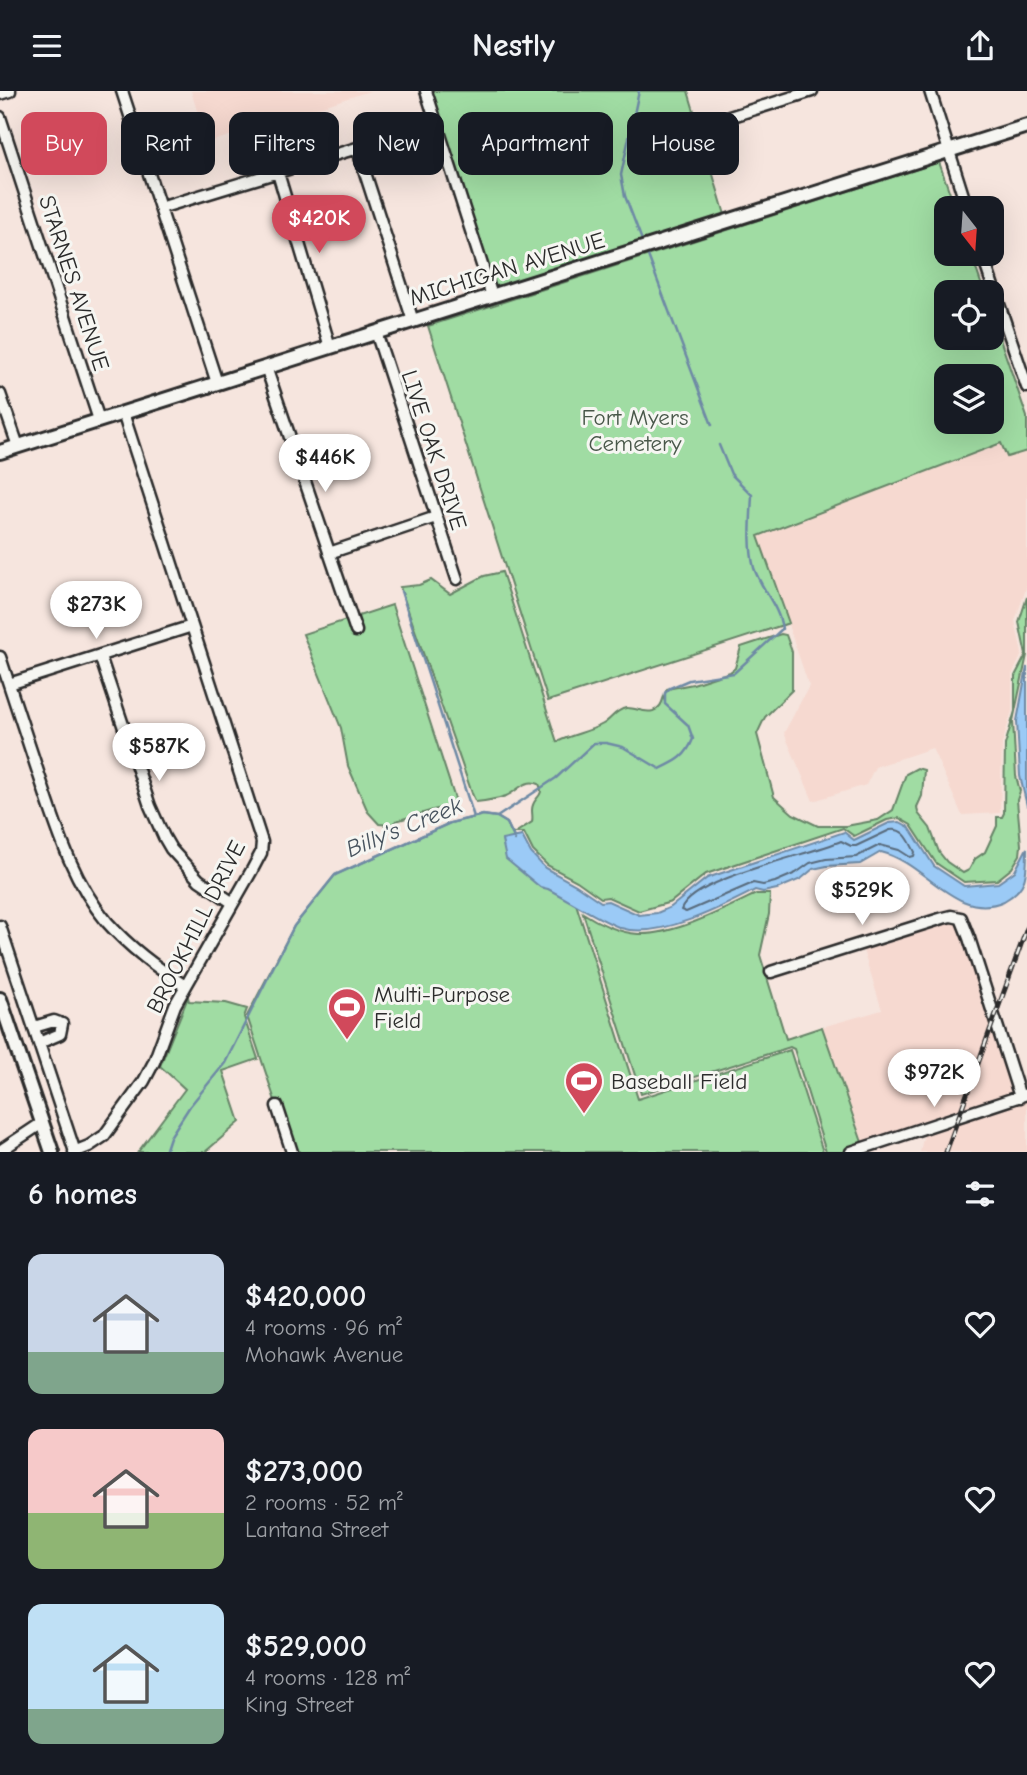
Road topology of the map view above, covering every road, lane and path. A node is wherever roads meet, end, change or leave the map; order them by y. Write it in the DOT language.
graph roads {
  1 [pos="10,91"];
  2 [pos="122,91"];
  3 [pos="426,91"];
  4 [pos="812,91"];
  5 [pos="930,91"];
  6 [pos="0,94"];
  7 [pos="432,112"];
  8 [pos="739,114"];
  9 [pos="0,117"];
  10 [pos="1027,126"];
  11 [pos="444,149"];
  12 [pos="950,150"];
  13 [pos="271,175"];
  14 [pos="279,175"];
  15 [pos="366,175"];
  16 [pos="963,196"];
  17 [pos="160,208"];
  18 [pos="986,266"];
  19 [pos="492,296"];
  20 [pos="412,321"];
  21 [pos="376,333"];
  22 [pos="330,347"];
  23 [pos="266,367"];
  24 [pos="217,383"];
  25 [pos="1027,387"];
  26 [pos="0,394"];
  27 [pos="123,413"];
  28 [pos="99,421"];
  29 [pos="18,446"];
  30 [pos="0,452"];
  31 [pos="436,517"];
  32 [pos="329,553"];
  33 [pos="457,579"];
  34 [pos="192,625"];
  35 [pos="356,631"];
  36 [pos="100,656"];
  37 [pos="0,657"];
  38 [pos="9,684"];
  39 [pos="233,903"];
  40 [pos="0,926"];
  41 [pos="771,972"];
  42 [pos="185,986"];
  43 [pos="0,999"];
  44 [pos="34,1027"];
  45 [pos="39,1043"];
  46 [pos="1023,1096"];
  47 [pos="277,1106"];
  48 [pos="42,1123"];
  49 [pos="0,1151"];
  50 [pos="52,1152"];
  51 [pos="74,1152"];
  52 [pos="292,1152"];
  53 [pos="851,1152"];
  1 -- 6 [label="street"];
  2 -- 17 [label="street"];
  3 -- 7 [label="street"];
  4 -- 8 [label="street"];
  5 -- 12 [label="street"];
  9 -- 28 [label="street, STARNES AVENUE"];
  10 -- 12 [label="street, MICHIGAN AVENUE"];
  11 -- 19 [label="street"];
  12 -- 16 [label="street"];
  12 -- 19 [label="street, MICHIGAN AVENUE"];
  13 -- 17 [label="street"];
  14 -- 22 [label="street"];
  15 -- 20 [label="street"];
  17 -- 24 [label="street"];
  18 -- 25 [label="street"];
  19 -- 20 [label="street, MICHIGAN AVENUE"];
  20 -- 21 [label="street, MICHIGAN AVENUE"];
  21 -- 22 [label="street, MICHIGAN AVENUE"];
  21 -- 31 [label="street, LIVE OAK DRIVE"];
  22 -- 23 [label="street, MICHIGAN AVENUE"];
  23 -- 24 [label="street, MICHIGAN AVENUE"];
  23 -- 32 [label="street"];
  24 -- 27 [label="street, MICHIGAN AVENUE"];
  26 -- 29 [label="street"];
  27 -- 28 [label="street, MICHIGAN AVENUE"];
  27 -- 34 [label="street, BROOKHILL DRIVE"];
  28 -- 29 [label="street, MICHIGAN AVENUE"];
  29 -- 30 [label="street, MICHIGAN AVENUE"];
  31 -- 32 [label="street"];
  31 -- 33 [label="street, LIVE OAK DRIVE"];
  32 -- 35 [label="street"];
  34 -- 36 [label="street"];
  34 -- 39 [label="street, BROOKHILL DRIVE"];
  36 -- 38 [label="street"];
  36 -- 39 [label="street"];
  37 -- 38 [label="street"];
  38 -- 42 [label="street"];
  39 -- 42 [label="street, BROOKHILL DRIVE"];
  40 -- 44 [label="street"];
  41 -- 46 [label="street"];
  42 -- 51 [label="street, BROOKHILL DRIVE"];
  43 -- 48 [label="street"];
  44 -- 45 [label="street"];
  44 -- 45 [label="street"];
  45 -- 51 [label="street"];
  46 -- 53 [label="street"];
  47 -- 52 [label="street"];
  48 -- 49 [label="street"];
  48 -- 50 [label="street"];
}
